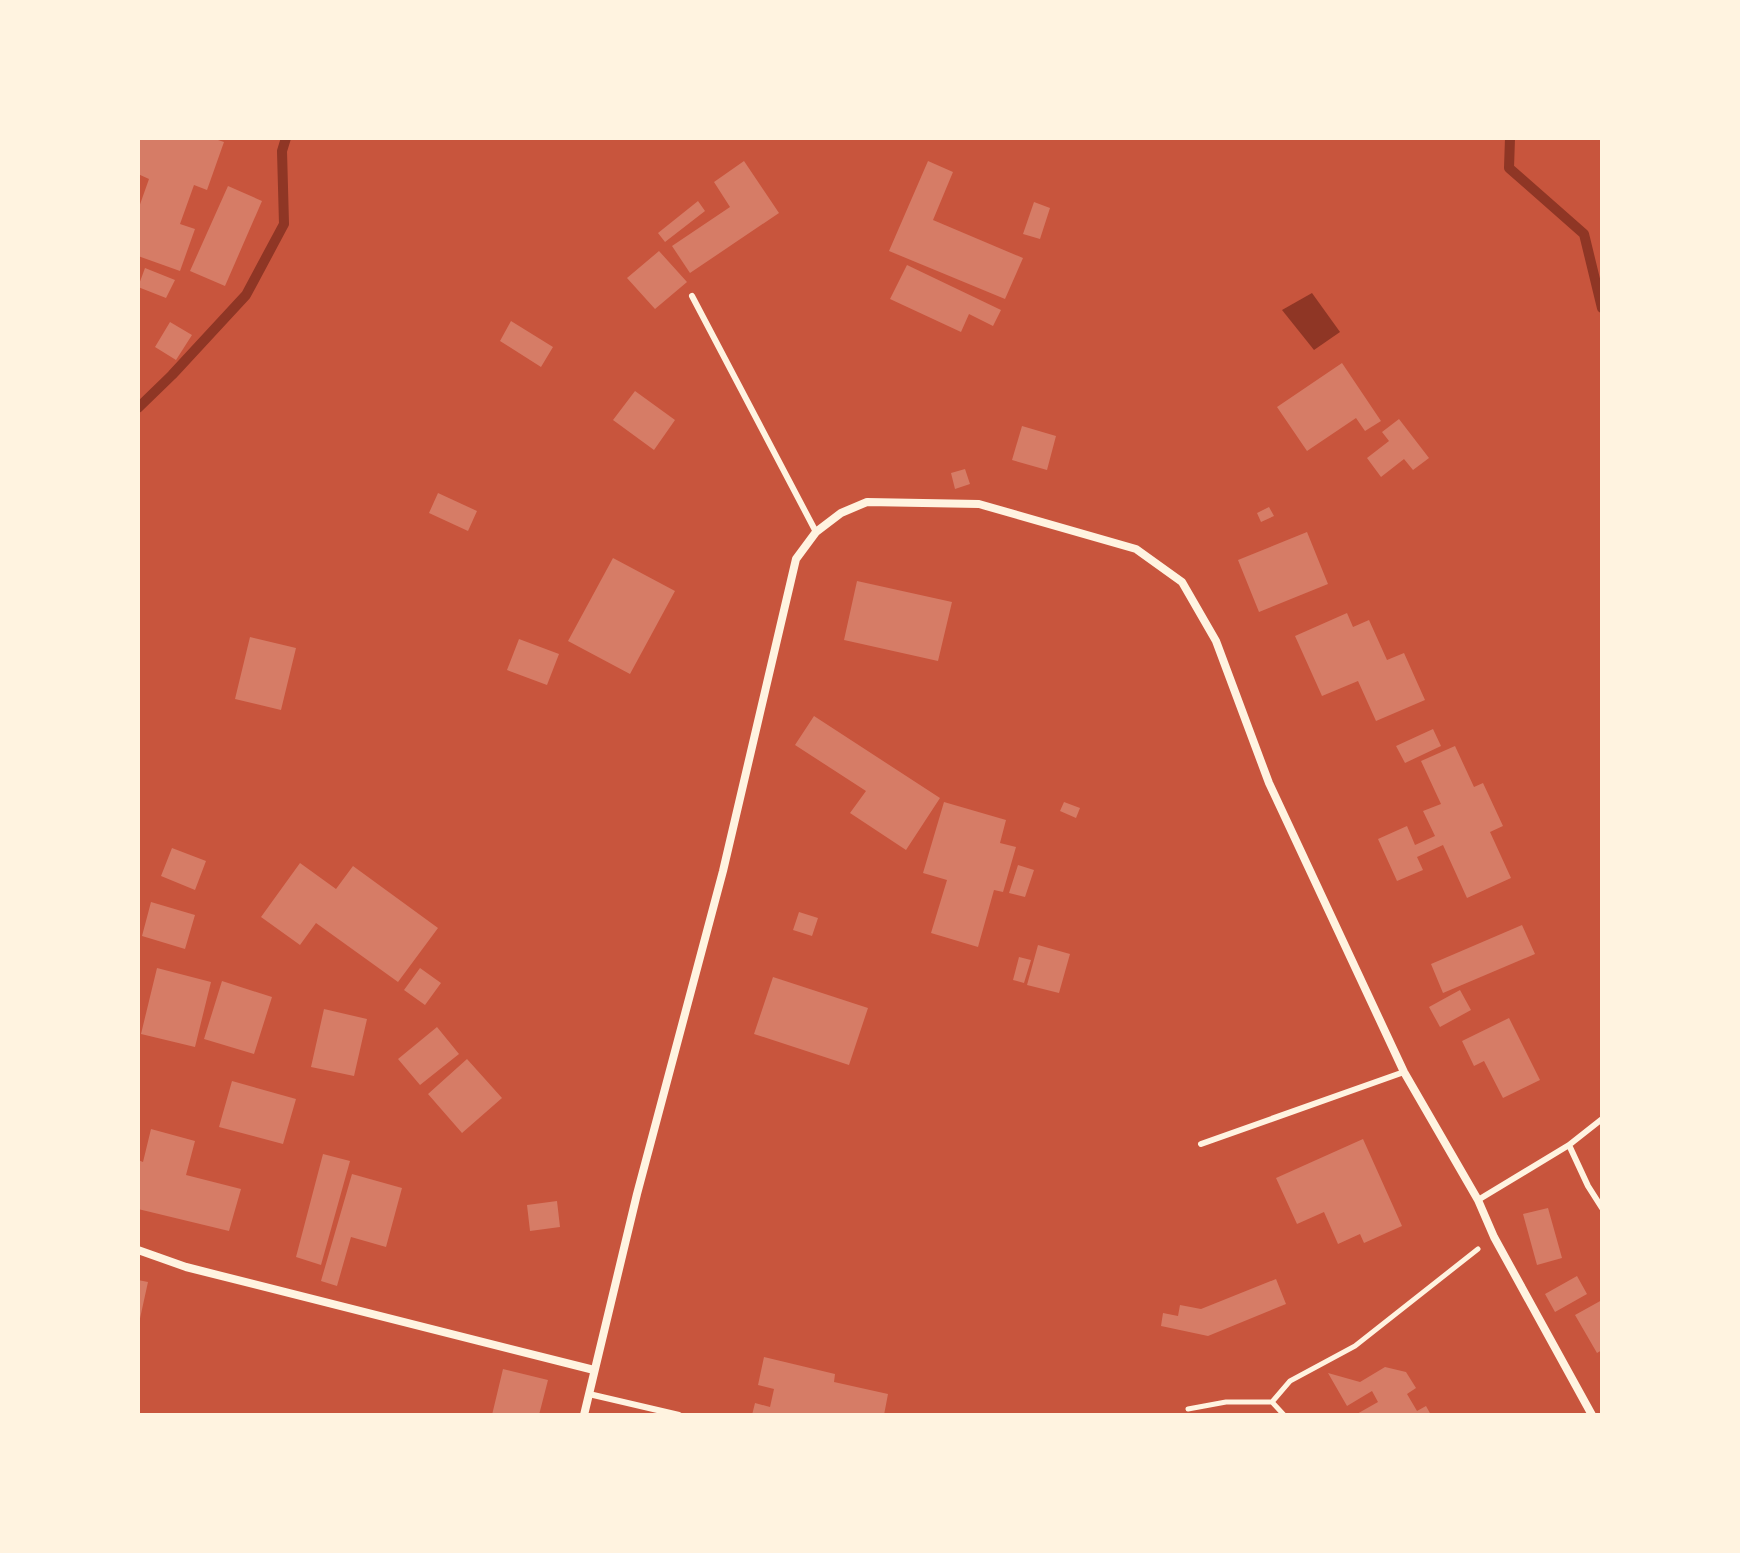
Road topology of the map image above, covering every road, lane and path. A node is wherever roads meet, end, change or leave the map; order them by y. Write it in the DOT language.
graph roads {
  1 [pos="692,296"];
  2 [pos="816,532"];
  3 [pos="1404,1072"];
  4 [pos="1602,1119"];
  5 [pos="1201,1144"];
  6 [pos="1569,1145"];
  7 [pos="1478,1200"];
  8 [pos="1602,1208"];
  9 [pos="1494,1237"];
  10 [pos="138,1250"];
  11 [pos="594,1370"];
  12 [pos="589,1394"];
  13 [pos="1272,1402"];
  14 [pos="1188,1409"];
  15 [pos="584,1415"];
  16 [pos="679,1415"];
  17 [pos="1284,1415"];
  18 [pos="1592,1415"];
  1 -- 2 [label="lane"];
  2 -- 3 [label="street"];
  2 -- 11 [label="street"];
  3 -- 5 [label="lane"];
  3 -- 7 [label="street"];
  4 -- 6 [label="lane"];
  6 -- 7 [label="lane"];
  6 -- 8 [label="lane"];
  7 -- 9 [label="street"];
  9 -- 13 [label="path"];
  9 -- 18 [label="street"];
  10 -- 11 [label="street"];
  11 -- 12 [label="street"];
  12 -- 15 [label="street"];
  12 -- 16 [label="lane"];
  13 -- 14 [label="path"];
  13 -- 17 [label="path"];
}
